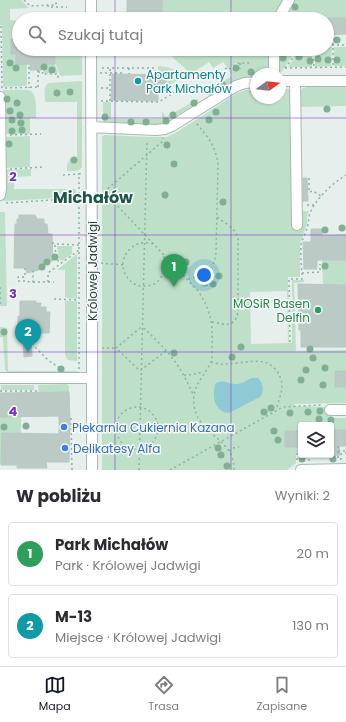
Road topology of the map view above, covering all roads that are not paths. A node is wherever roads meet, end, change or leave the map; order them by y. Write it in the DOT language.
graph roads {
  1 [pos="90,0"];
  2 [pos="289,0"];
  3 [pos="91,12"];
  4 [pos="282,12"];
  5 [pos="91,56"];
  6 [pos="274,56"];
  7 [pos="274,68"];
  8 [pos="286,81"];
  9 [pos="295,81"];
  10 [pos="346,81"];
  11 [pos="250,83"];
  12 [pos="0,97"];
  13 [pos="91,127"];
  14 [pos="0,136"];
  15 [pos="1,169"];
  16 [pos="2,199"];
  17 [pos="297,225"];
  18 [pos="0,378"];
  19 [pos="92,378"];
  20 [pos="326,408"];
  21 [pos="346,410"];
  22 [pos="299,466"];
  23 [pos="346,469"];
  24 [pos="92,470"];
  1 -- 3 [label="street"];
  2 -- 4 [label="street"];
  5 -- 13 [label="street, Królowej Jadwigi"];
  6 -- 7 [label="street"];
  8 -- 9 [label="street"];
  9 -- 10 [label="street"];
  9 -- 17 [label="street"];
  11 -- 13 [label="street"];
  12 -- 14 [label="street"];
  13 -- 19 [label="street, Królowej Jadwigi"];
  14 -- 15 [label="street"];
  15 -- 16 [label="street"];
  18 -- 19 [label="street"];
  19 -- 24 [label="street, Królowej Jadwigi"];
  20 -- 21 [label="street"];
  22 -- 23 [label="street"];
}
